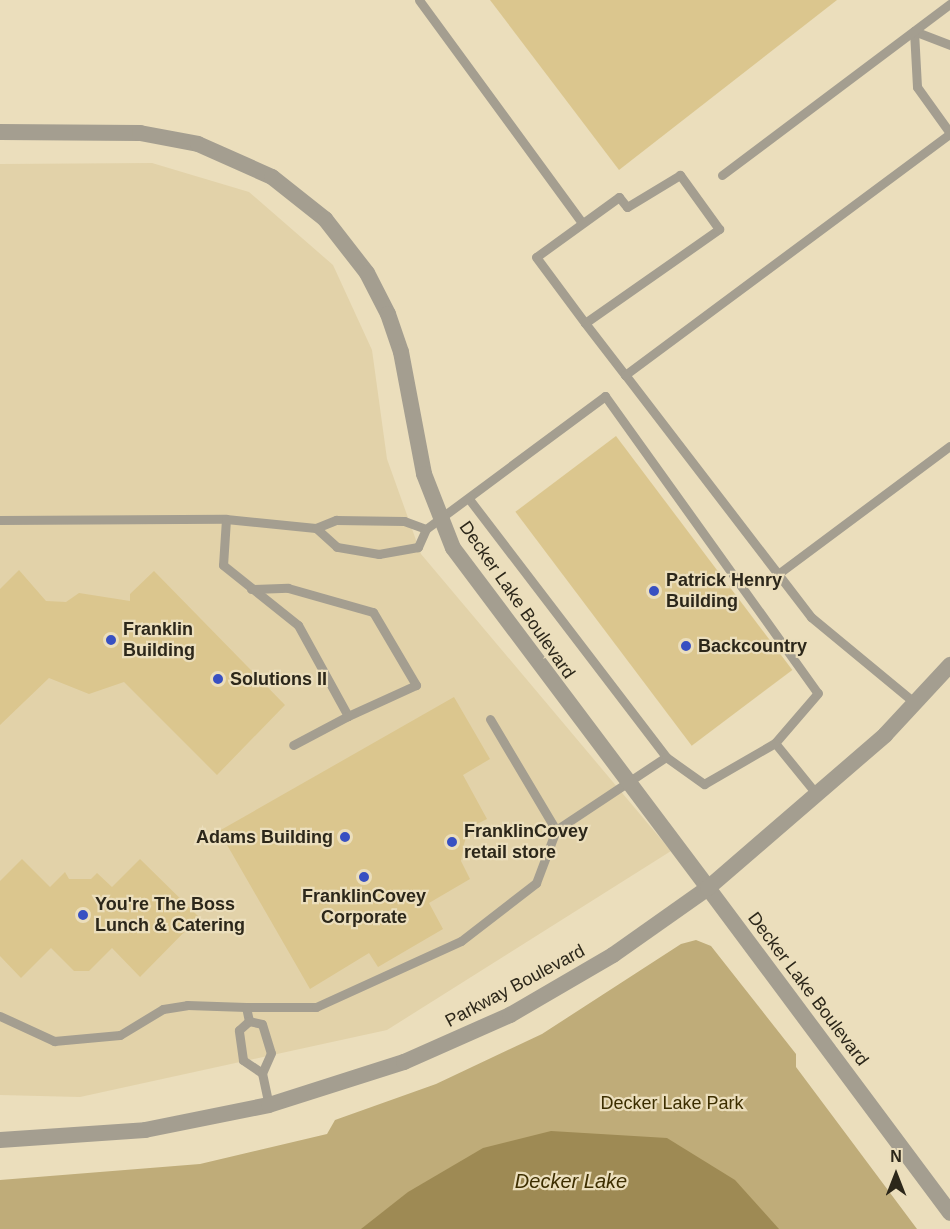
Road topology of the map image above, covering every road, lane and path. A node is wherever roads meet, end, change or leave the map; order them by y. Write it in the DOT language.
graph roads {
  1 [pos="419,0"];
  2 [pos="935,0"];
  3 [pos="946,7"];
  4 [pos="914,32"];
  5 [pos="950,45"];
  6 [pos="0,132"];
  7 [pos="950,133"];
  8 [pos="722,175"];
  9 [pos="582,223"];
  10 [pos="585,323"];
  11 [pos="625,375"];
  12 [pos="950,446"];
  13 [pos="469,499"];
  14 [pos="226,519"];
  15 [pos="0,520"];
  16 [pos="432,524"];
  17 [pos="316,528"];
  18 [pos="778,574"];
  19 [pos="250,590"];
  20 [pos="950,665"];
  21 [pos="915,703"];
  22 [pos="348,716"];
  23 [pos="489,719"];
  24 [pos="775,743"];
  25 [pos="293,745"];
  26 [pos="666,757"];
  27 [pos="628,784"];
  28 [pos="818,796"];
  29 [pos="556,830"];
  30 [pos="708,888"];
  31 [pos="246,1007"];
  32 [pos="0,1016"];
  33 [pos="249,1021"];
  34 [pos="262,1073"];
  35 [pos="269,1105"];
  36 [pos="0,1140"];
  37 [pos="950,1213"];
  1 -- 9 [label="lane"];
  2 -- 3 [label="lane"];
  3 -- 4 [label="lane"];
  4 -- 5 [label="lane"];
  4 -- 7 [label="lane"];
  4 -- 8 [label="lane"];
  6 -- 16 [label="street, Decker Lake Boulevard"];
  7 -- 11 [label="lane"];
  9 -- 10 [label="lane"];
  9 -- 10 [label="lane"];
  10 -- 11 [label="lane"];
  11 -- 18 [label="lane"];
  12 -- 18 [label="lane"];
  13 -- 16 [label="lane"];
  13 -- 24 [label="lane"];
  13 -- 26 [label="lane"];
  14 -- 15 [label="lane"];
  14 -- 17 [label="lane"];
  14 -- 19 [label="lane"];
  16 -- 17 [label="lane"];
  16 -- 17 [label="lane"];
  16 -- 27 [label="street, Decker Lake Boulevard"];
  18 -- 21 [label="lane"];
  19 -- 22 [label="lane"];
  19 -- 22 [label="lane"];
  20 -- 21 [label="street, Parkway Boulevard"];
  21 -- 28 [label="street, Parkway Boulevard"];
  22 -- 25 [label="lane"];
  23 -- 29 [label="lane"];
  24 -- 26 [label="lane"];
  24 -- 28 [label="lane"];
  26 -- 27 [label="lane"];
  27 -- 29 [label="lane"];
  27 -- 30 [label="street, Decker Lake Boulevard"];
  28 -- 30 [label="street, Parkway Boulevard"];
  29 -- 31 [label="lane"];
  30 -- 35 [label="street, Parkway Boulevard"];
  30 -- 37 [label="street, Decker Lake Boulevard"];
  31 -- 32 [label="lane"];
  31 -- 33 [label="lane"];
  33 -- 34 [label="lane"];
  33 -- 34 [label="lane"];
  34 -- 35 [label="lane"];
  35 -- 36 [label="street, Parkway Boulevard"];
}
